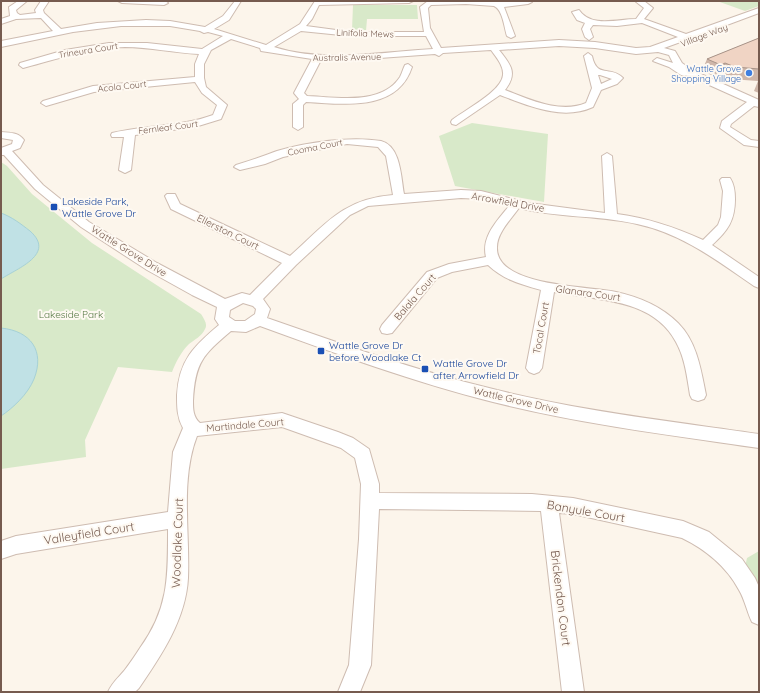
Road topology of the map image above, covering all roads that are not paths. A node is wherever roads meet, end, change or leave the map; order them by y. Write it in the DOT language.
graph roads {
  1 [pos="23,1"];
  2 [pos="45,1"];
  3 [pos="122,1"];
  4 [pos="409,1"];
  5 [pos="413,1"];
  6 [pos="639,1"];
  7 [pos="238,2"];
  8 [pos="528,2"];
  9 [pos="427,4"];
  10 [pos="499,5"];
  11 [pos="161,7"];
  12 [pos="759,10"];
  13 [pos="576,12"];
  14 [pos="40,14"];
  15 [pos="759,14"];
  16 [pos="16,16"];
  17 [pos="640,21"];
  18 [pos="741,21"];
  19 [pos="1,22"];
  20 [pos="590,22"];
  21 [pos="147,23"];
  22 [pos="300,28"];
  23 [pos="710,28"];
  24 [pos="205,30"];
  25 [pos="59,32"];
  26 [pos="429,34"];
  27 [pos="511,36"];
  28 [pos="228,37"];
  29 [pos="589,37"];
  30 [pos="688,38"];
  31 [pos="1,44"];
  32 [pos="1,47"];
  33 [pos="266,48"];
  34 [pos="493,48"];
  35 [pos="203,52"];
  36 [pos="438,52"];
  37 [pos="651,55"];
  38 [pos="674,55"];
  39 [pos="588,56"];
  40 [pos="317,58"];
  41 [pos="22,65"];
  42 [pos="408,67"];
  43 [pos="594,71"];
  44 [pos="199,79"];
  45 [pos="597,88"];
  46 [pos="499,91"];
  47 [pos="304,98"];
  48 [pos="46,103"];
  49 [pos="755,104"];
  50 [pos="456,122"];
  51 [pos="298,127"];
  52 [pos="130,132"];
  53 [pos="3,133"];
  54 [pos="116,135"];
  55 [pos="759,144"];
  56 [pos="4,151"];
  57 [pos="608,156"];
  58 [pos="240,167"];
  59 [pos="125,170"];
  60 [pos="726,180"];
  61 [pos="171,196"];
  62 [pos="399,198"];
  63 [pos="516,204"];
  64 [pos="611,216"];
  65 [pos="704,245"];
  66 [pos="492,260"];
  67 [pos="291,262"];
  68 [pos="759,283"];
  69 [pos="548,288"];
  70 [pos="254,300"];
  71 [pos="226,305"];
  72 [pos="258,320"];
  73 [pos="228,325"];
  74 [pos="387,329"];
  75 [pos="534,368"];
  76 [pos="698,395"];
  77 [pos="192,427"];
  78 [pos="759,441"];
  79 [pos="370,501"];
  80 [pos="549,504"];
  81 [pos="177,519"];
  82 [pos="1,550"];
  83 [pos="759,615"];
  84 [pos="119,692"];
  85 [pos="349,692"];
  86 [pos="573,692"];
  1 -- 16 [label="street"];
  2 -- 14 [label="street"];
  3 -- 11 [label="street"];
  4 -- 22 [label="street"];
  5 -- 9 [label="street"];
  6 -- 17 [label="street"];
  7 -- 24 [label="street"];
  8 -- 10 [label="street"];
  9 -- 10 [label="street"];
  9 -- 26 [label="street"];
  10 -- 27 [label="street"];
  11 -- 21 [label="street"];
  12 -- 23 [label="street, Village Way"];
  13 -- 20 [label="street"];
  14 -- 16 [label="street"];
  14 -- 25 [label="street"];
  15 -- 18 [label="street, Village Way"];
  16 -- 19 [label="street"];
  17 -- 20 [label="street"];
  17 -- 30 [label="street"];
  18 -- 23 [label="street, Village Way"];
  18 -- 30 [label="street, Village Way"];
  20 -- 29 [label="street"];
  21 -- 24 [label="street, Australis Avenue"];
  21 -- 25 [label="street, Australis Avenue"];
  22 -- 26 [label="street, Linifolia Mews"];
  22 -- 33 [label="street"];
  23 -- 30 [label="street, Village Way"];
  24 -- 28 [label="street, Australis Avenue"];
  25 -- 31 [label="street, Australis Avenue"];
  25 -- 32 [label="street, Australis Avenue"];
  26 -- 36 [label="street"];
  28 -- 33 [label="street, Australis Avenue"];
  28 -- 35 [label="street"];
  30 -- 37 [label="street, Village Way"];
  30 -- 38 [label="street, Village Way"];
  33 -- 40 [label="street, Australis Avenue"];
  34 -- 36 [label="street, Australis Avenue"];
  34 -- 37 [label="street, Australis Avenue"];
  34 -- 46 [label="street"];
  35 -- 41 [label="street, Trineura Court"];
  35 -- 44 [label="street"];
  36 -- 40 [label="street, Australis Avenue"];
  37 -- 38 [label="street"];
  37 -- 38 [label="street"];
  37 -- 49 [label="street, Australis Avenue"];
  38 -- 49 [label="street"];
  39 -- 43 [label="street"];
  40 -- 47 [label="street"];
  42 -- 47 [label="street"];
  43 -- 45 [label="street"];
  43 -- 45 [label="street"];
  44 -- 48 [label="street, Acola Court"];
  44 -- 52 [label="street, Fernleaf Court"];
  45 -- 46 [label="street"];
  46 -- 50 [label="street"];
  47 -- 51 [label="street"];
  49 -- 55 [label="street"];
  52 -- 54 [label="street, Fernleaf Court"];
  52 -- 59 [label="street, Fernleaf Court"];
  53 -- 56 [label="street"];
  56 -- 71 [label="street, Wattle Grove Drive"];
  57 -- 64 [label="street"];
  58 -- 62 [label="street, Cooma Court"];
  60 -- 65 [label="street"];
  61 -- 67 [label="street, Ellerston Court"];
  62 -- 63 [label="street, Arrowfield Drive"];
  62 -- 67 [label="street, Arrowfield Drive"];
  63 -- 64 [label="street, Arrowfield Drive"];
  63 -- 66 [label="street"];
  64 -- 65 [label="street, Arrowfield Drive"];
  65 -- 68 [label="street, Arrowfield Drive"];
  66 -- 69 [label="street, Glanara Court"];
  66 -- 74 [label="street, Balala Court"];
  67 -- 70 [label="street, Arrowfield Drive"];
  69 -- 75 [label="street, Tocal Court"];
  69 -- 76 [label="street, Glanara Court"];
  70 -- 71 [label="street"];
  70 -- 72 [label="street"];
  71 -- 73 [label="street"];
  72 -- 73 [label="street"];
  72 -- 78 [label="street, Wattle Grove Drive"];
  73 -- 77 [label="street, Martindale Court"];
  77 -- 79 [label="street, Martindale Court"];
  77 -- 81 [label="street, Woodlake Court"];
  79 -- 80 [label="street, Banyule Court"];
  79 -- 85 [label="street, Martindale Court"];
  80 -- 83 [label="street, Banyule Court"];
  80 -- 86 [label="street, Brickendon Court"];
  81 -- 82 [label="street, Valleyfield Court"];
  81 -- 84 [label="street, Woodlake Court"];
}
